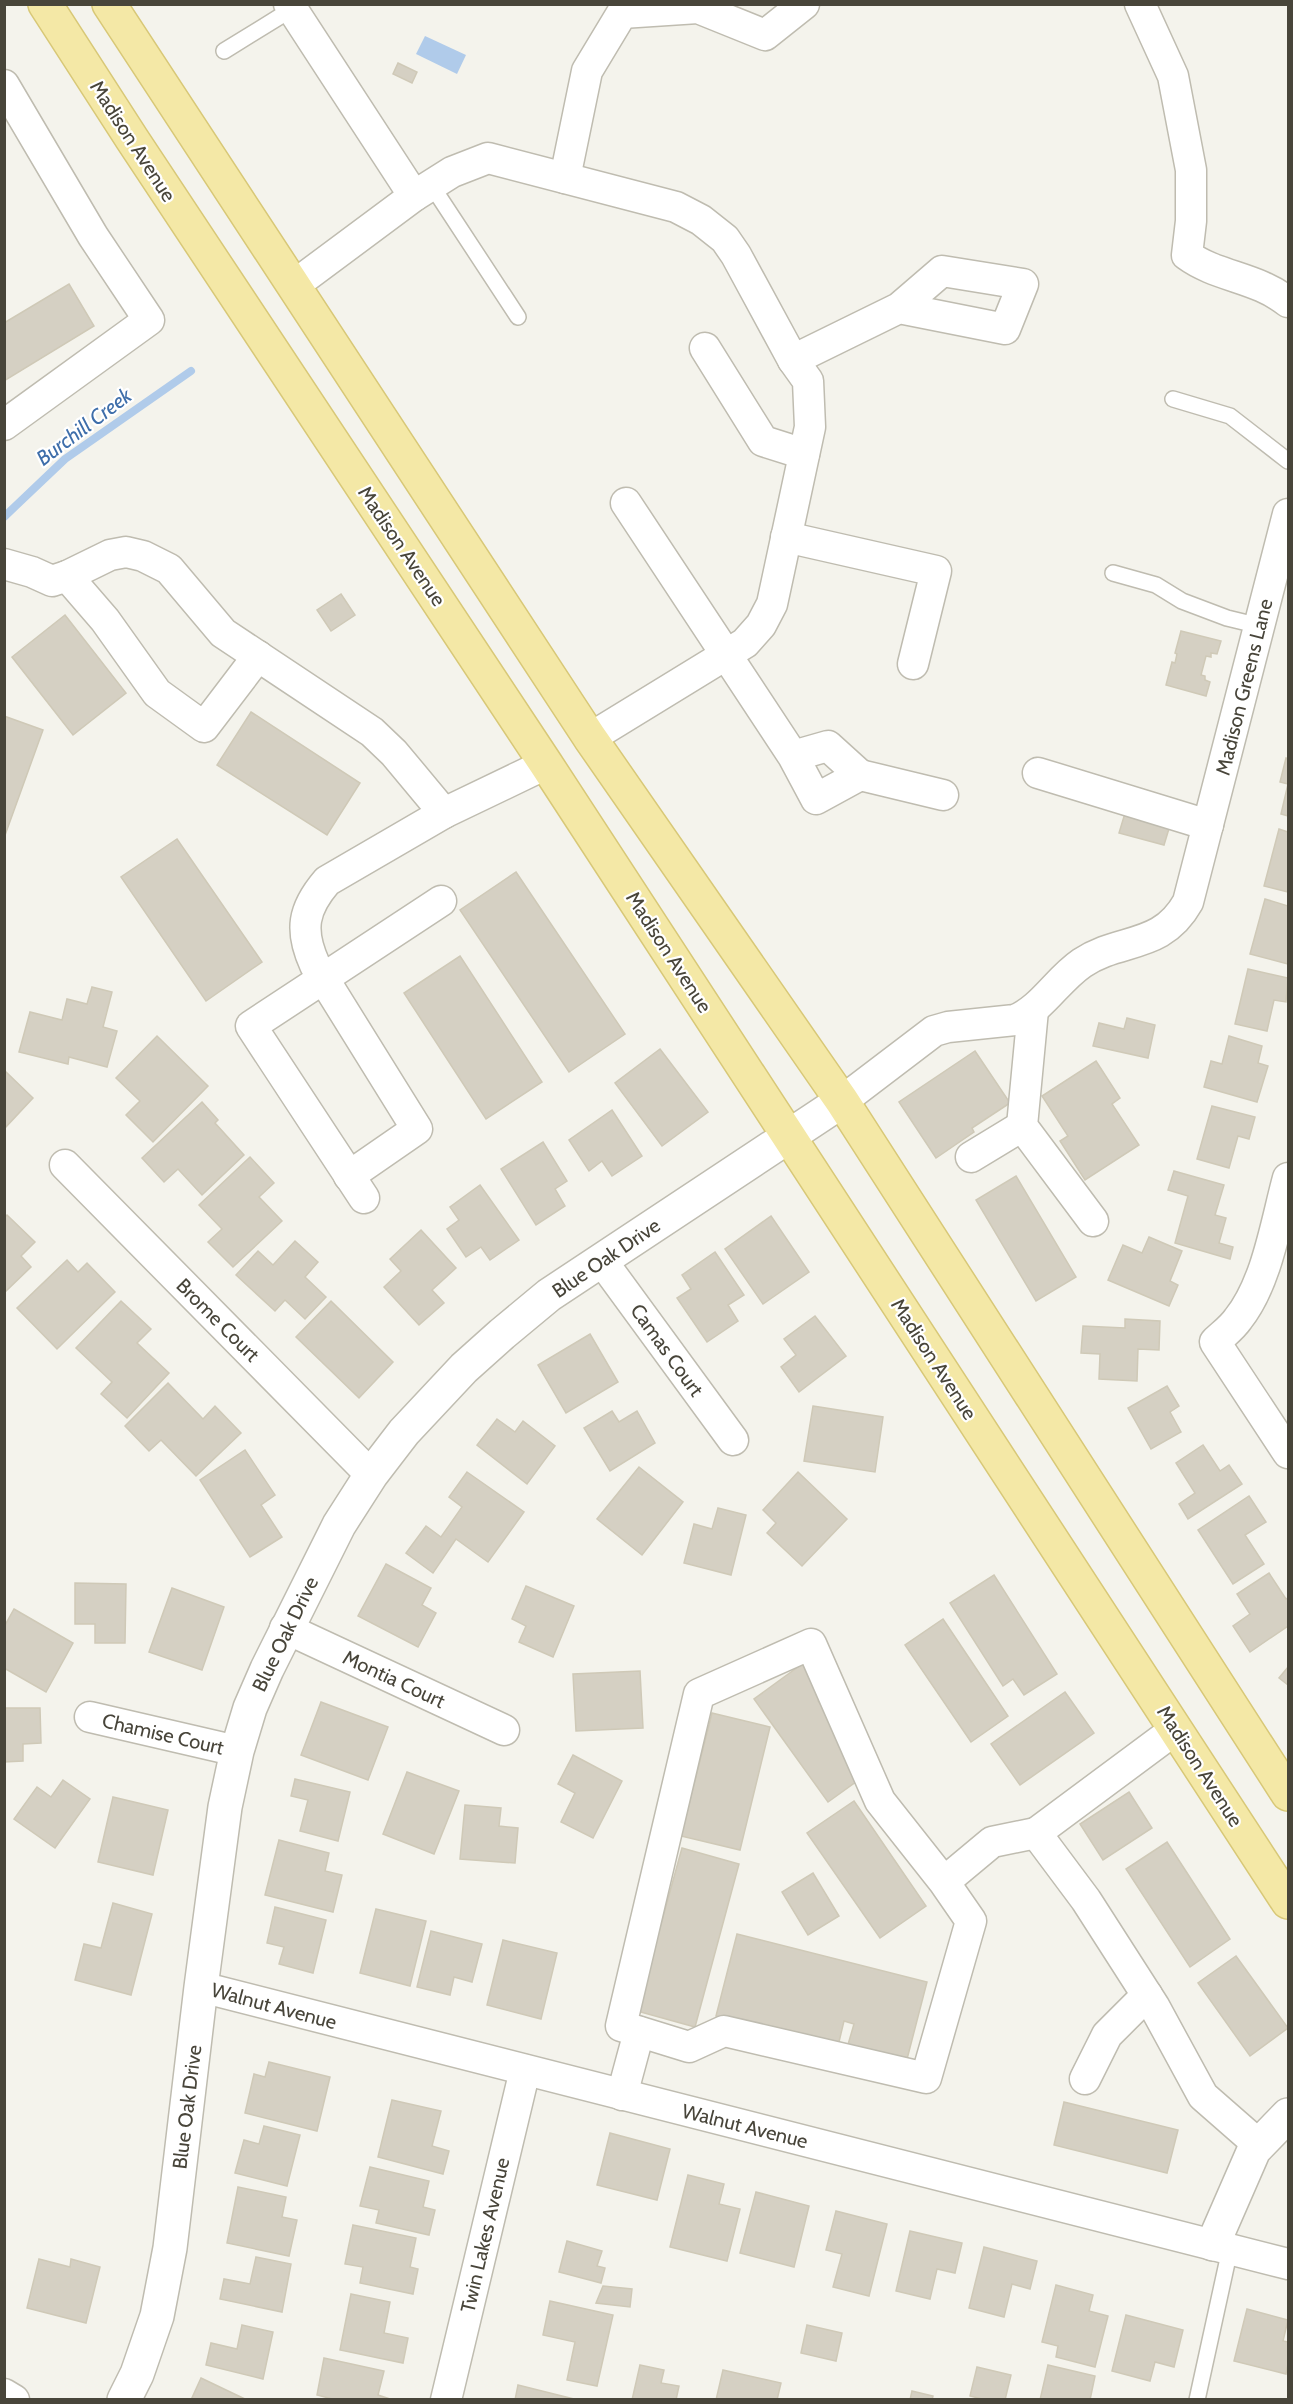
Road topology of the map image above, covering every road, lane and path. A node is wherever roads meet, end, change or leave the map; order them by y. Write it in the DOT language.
graph roads {
  1 [pos="45,4"];
  2 [pos="109,4"];
  3 [pos="804,4"];
  4 [pos="1140,4"];
  5 [pos="699,6"];
  6 [pos="290,7"];
  7 [pos="224,51"];
  8 [pos="4,85"];
  9 [pos="565,178"];
  10 [pos="423,191"];
  11 [pos="293,285"];
  12 [pos="1288,302"];
  13 [pos="899,308"];
  14 [pos="518,317"];
  15 [pos="705,348"];
  16 [pos="793,360"];
  17 [pos="1173,399"];
  18 [pos="4,425"];
  19 [pos="804,454"];
  20 [pos="1288,461"];
  21 [pos="626,503"];
  22 [pos="1288,514"];
  23 [pos="786,537"];
  24 [pos="4,564"];
  25 [pos="1113,573"];
  26 [pos="67,576"];
  27 [pos="1260,626"];
  28 [pos="725,655"];
  29 [pos="258,656"];
  30 [pos="913,664"];
  31 [pos="590,738"];
  32 [pos="793,756"];
  33 [pos="546,764"];
  34 [pos="1038,773"];
  35 [pos="860,775"];
  36 [pos="943,795"];
  37 [pos="444,813"];
  38 [pos="1208,825"];
  39 [pos="441,901"];
  40 [pos="324,978"];
  41 [pos="1033,1010"];
  42 [pos="842,1101"];
  43 [pos="1022,1126"];
  44 [pos="789,1137"];
  45 [pos="971,1157"];
  46 [pos="65,1164"];
  47 [pos="1288,1178"];
  48 [pos="1093,1221"];
  49 [pos="602,1261"];
  50 [pos="733,1440"];
  51 [pos="1288,1453"];
  52 [pos="371,1475"];
  53 [pos="285,1628"];
  54 [pos="90,1717"];
  55 [pos="1176,1729"];
  56 [pos="504,1730"];
  57 [pos="237,1751"];
  58 [pos="1288,1794"];
  59 [pos="1036,1833"];
  60 [pos="944,1882"];
  61 [pos="1288,1902"];
  62 [pos="201,1987"];
  63 [pos="1147,1995"];
  64 [pos="639,2032"];
  65 [pos="525,2070"];
  66 [pos="1085,2079"];
  67 [pos="622,2095"];
  68 [pos="1287,2121"];
  69 [pos="1259,2145"];
  70 [pos="1222,2246"];
  71 [pos="1288,2264"];
  72 [pos="4,2394"];
  73 [pos="14,2400"];
  74 [pos="124,2400"];
  75 [pos="446,2400"];
  76 [pos="1197,2400"];
  1 -- 33 [label="main road, Madison Avenue"];
  2 -- 11 [label="main road"];
  3 -- 5 [label="street"];
  4 -- 12 [label="street"];
  5 -- 9 [label="street"];
  6 -- 7 [label="lane"];
  6 -- 10 [label="street"];
  8 -- 18 [label="street"];
  9 -- 10 [label="street"];
  9 -- 16 [label="street"];
  10 -- 11 [label="street"];
  10 -- 14 [label="lane"];
  11 -- 31 [label="main road"];
  13 -- 16 [label="street"];
  15 -- 19 [label="street"];
  16 -- 19 [label="street"];
  17 -- 20 [label="lane"];
  19 -- 23 [label="street"];
  21 -- 28 [label="street"];
  22 -- 27 [label="street, Madison Greens Lane"];
  23 -- 28 [label="street"];
  23 -- 30 [label="street"];
  24 -- 26 [label="street"];
  25 -- 27 [label="lane"];
  26 -- 29 [label="street"];
  26 -- 29 [label="street"];
  27 -- 38 [label="street, Madison Greens Lane"];
  28 -- 31 [label="street"];
  28 -- 32 [label="street"];
  29 -- 37 [label="street"];
  31 -- 42 [label="main road"];
  32 -- 35 [label="street"];
  32 -- 35 [label="street"];
  33 -- 37 [label="street"];
  33 -- 44 [label="main road, Madison Avenue"];
  34 -- 38 [label="street"];
  35 -- 36 [label="street"];
  37 -- 40 [label="street"];
  38 -- 41 [label="street, Madison Greens Lane"];
  39 -- 40 [label="street"];
  40 -- 40 [label="street"];
  41 -- 42 [label="street"];
  41 -- 43 [label="street"];
  42 -- 44 [label="street, Blue Oak Drive"];
  42 -- 58 [label="main road"];
  43 -- 45 [label="street"];
  43 -- 48 [label="street"];
  44 -- 49 [label="street, Blue Oak Drive"];
  44 -- 55 [label="main road, Madison Avenue"];
  46 -- 52 [label="street, Brome Court"];
  47 -- 51 [label="street"];
  49 -- 50 [label="street, Camas Court"];
  49 -- 52 [label="street, Blue Oak Drive"];
  52 -- 53 [label="street, Blue Oak Drive"];
  53 -- 56 [label="street, Montia Court"];
  53 -- 57 [label="street, Blue Oak Drive"];
  54 -- 57 [label="street, Chamise Court"];
  55 -- 59 [label="street"];
  55 -- 61 [label="main road, Madison Avenue"];
  57 -- 62 [label="street, Blue Oak Drive"];
  59 -- 60 [label="street"];
  59 -- 63 [label="street"];
  60 -- 64 [label="street"];
  60 -- 64 [label="street"];
  62 -- 65 [label="street, Walnut Avenue"];
  62 -- 74 [label="street, Blue Oak Drive"];
  63 -- 66 [label="street"];
  63 -- 69 [label="street"];
  64 -- 67 [label="street"];
  65 -- 67 [label="street, Walnut Avenue"];
  65 -- 75 [label="street, Twin Lakes Avenue"];
  67 -- 70 [label="street, Walnut Avenue"];
  68 -- 69 [label="street"];
  69 -- 70 [label="street"];
  70 -- 71 [label="street, Walnut Avenue"];
  70 -- 76 [label="lane"];
  72 -- 73 [label="street"];
}
